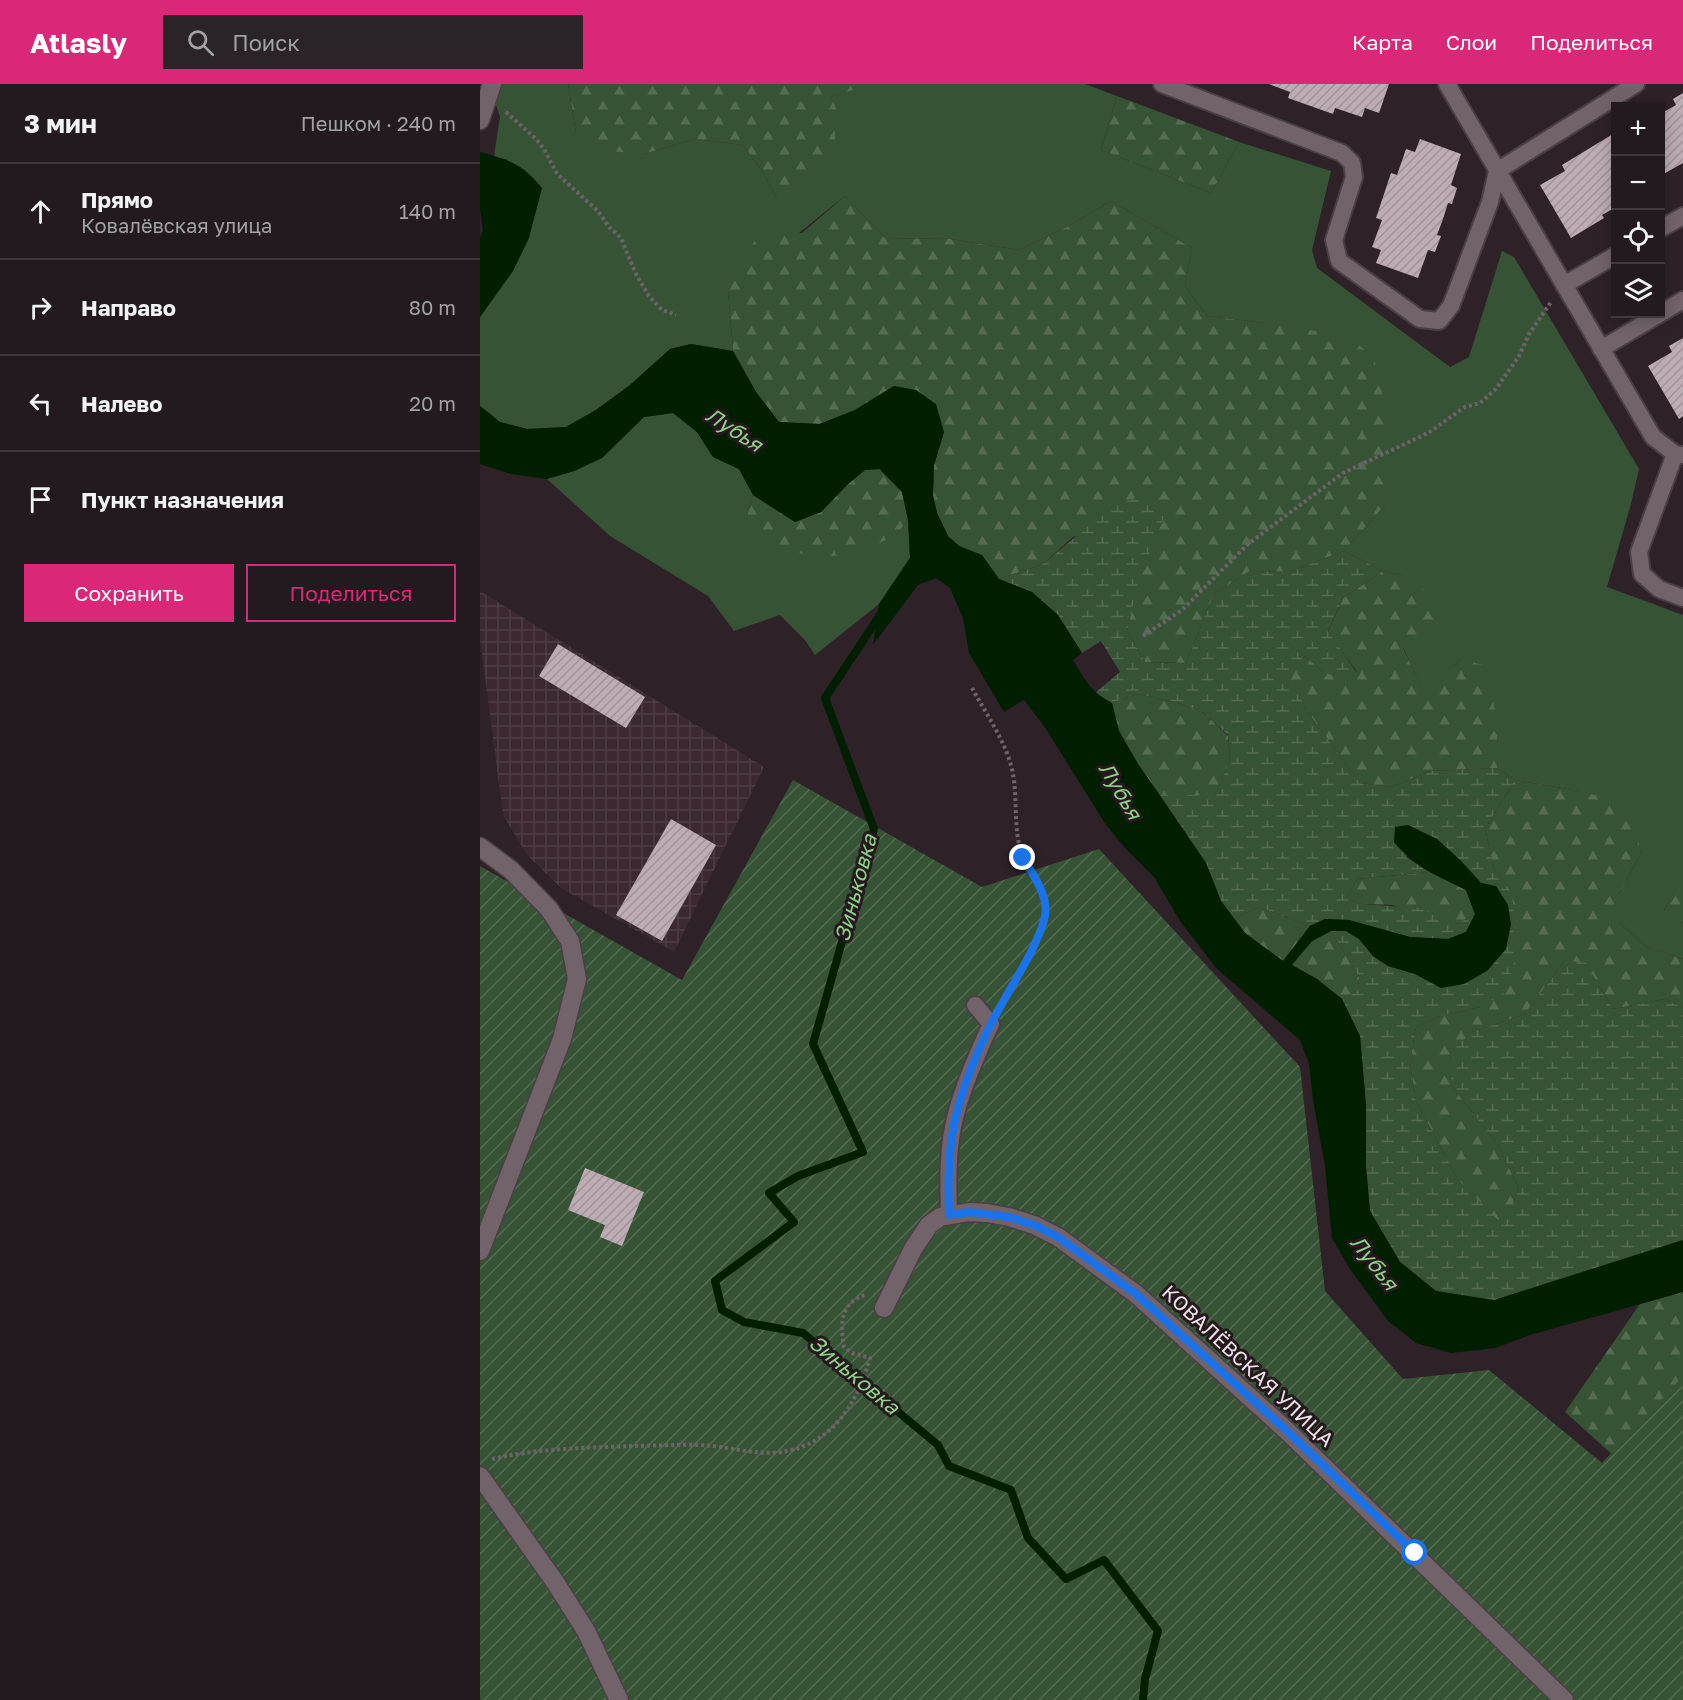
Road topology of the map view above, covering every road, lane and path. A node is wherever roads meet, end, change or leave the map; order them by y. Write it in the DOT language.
graph roads {
  1 [pos="1162,84"];
  2 [pos="1447,84"];
  3 [pos="1636,84"];
  4 [pos="486,101"];
  5 [pos="1497,171"];
  6 [pos="1683,216"];
  7 [pos="1665,226"];
  8 [pos="1611,258"];
  9 [pos="1564,285"];
  10 [pos="1683,300"];
  11 [pos="676,315"];
  12 [pos="1601,349"];
  13 [pos="1679,455"];
  14 [pos="1683,598"];
  15 [pos="1143,636"];
  16 [pos="972,688"];
  17 [pos="480,847"];
  18 [pos="975,1005"];
  19 [pos="991,1024"];
  20 [pos="949,1215"];
  21 [pos="480,1251"];
  22 [pos="887,1302"];
  23 [pos="489,1460"];
  24 [pos="480,1476"];
  25 [pos="619,1700"];
  26 [pos="1564,1700"];
  1 -- 5 [label="lane"];
  2 -- 5 [label="lane"];
  3 -- 5 [label="lane"];
  4 -- 11 [label="path"];
  5 -- 9 [label="lane"];
  6 -- 7 [label="lane"];
  8 -- 9 [label="lane"];
  9 -- 12 [label="lane"];
  9 -- 15 [label="path"];
  10 -- 12 [label="lane"];
  12 -- 13 [label="lane"];
  13 -- 14 [label="lane"];
  16 -- 19 [label="path"];
  17 -- 21 [label="street"];
  18 -- 19 [label="lane"];
  19 -- 20 [label="lane"];
  20 -- 22 [label="street, КОВАЛЁВСКАЯ УЛИЦА"];
  20 -- 26 [label="street, КОВАЛЁВСКАЯ УЛИЦА"];
  22 -- 23 [label="path"];
  24 -- 25 [label="street"];
}
